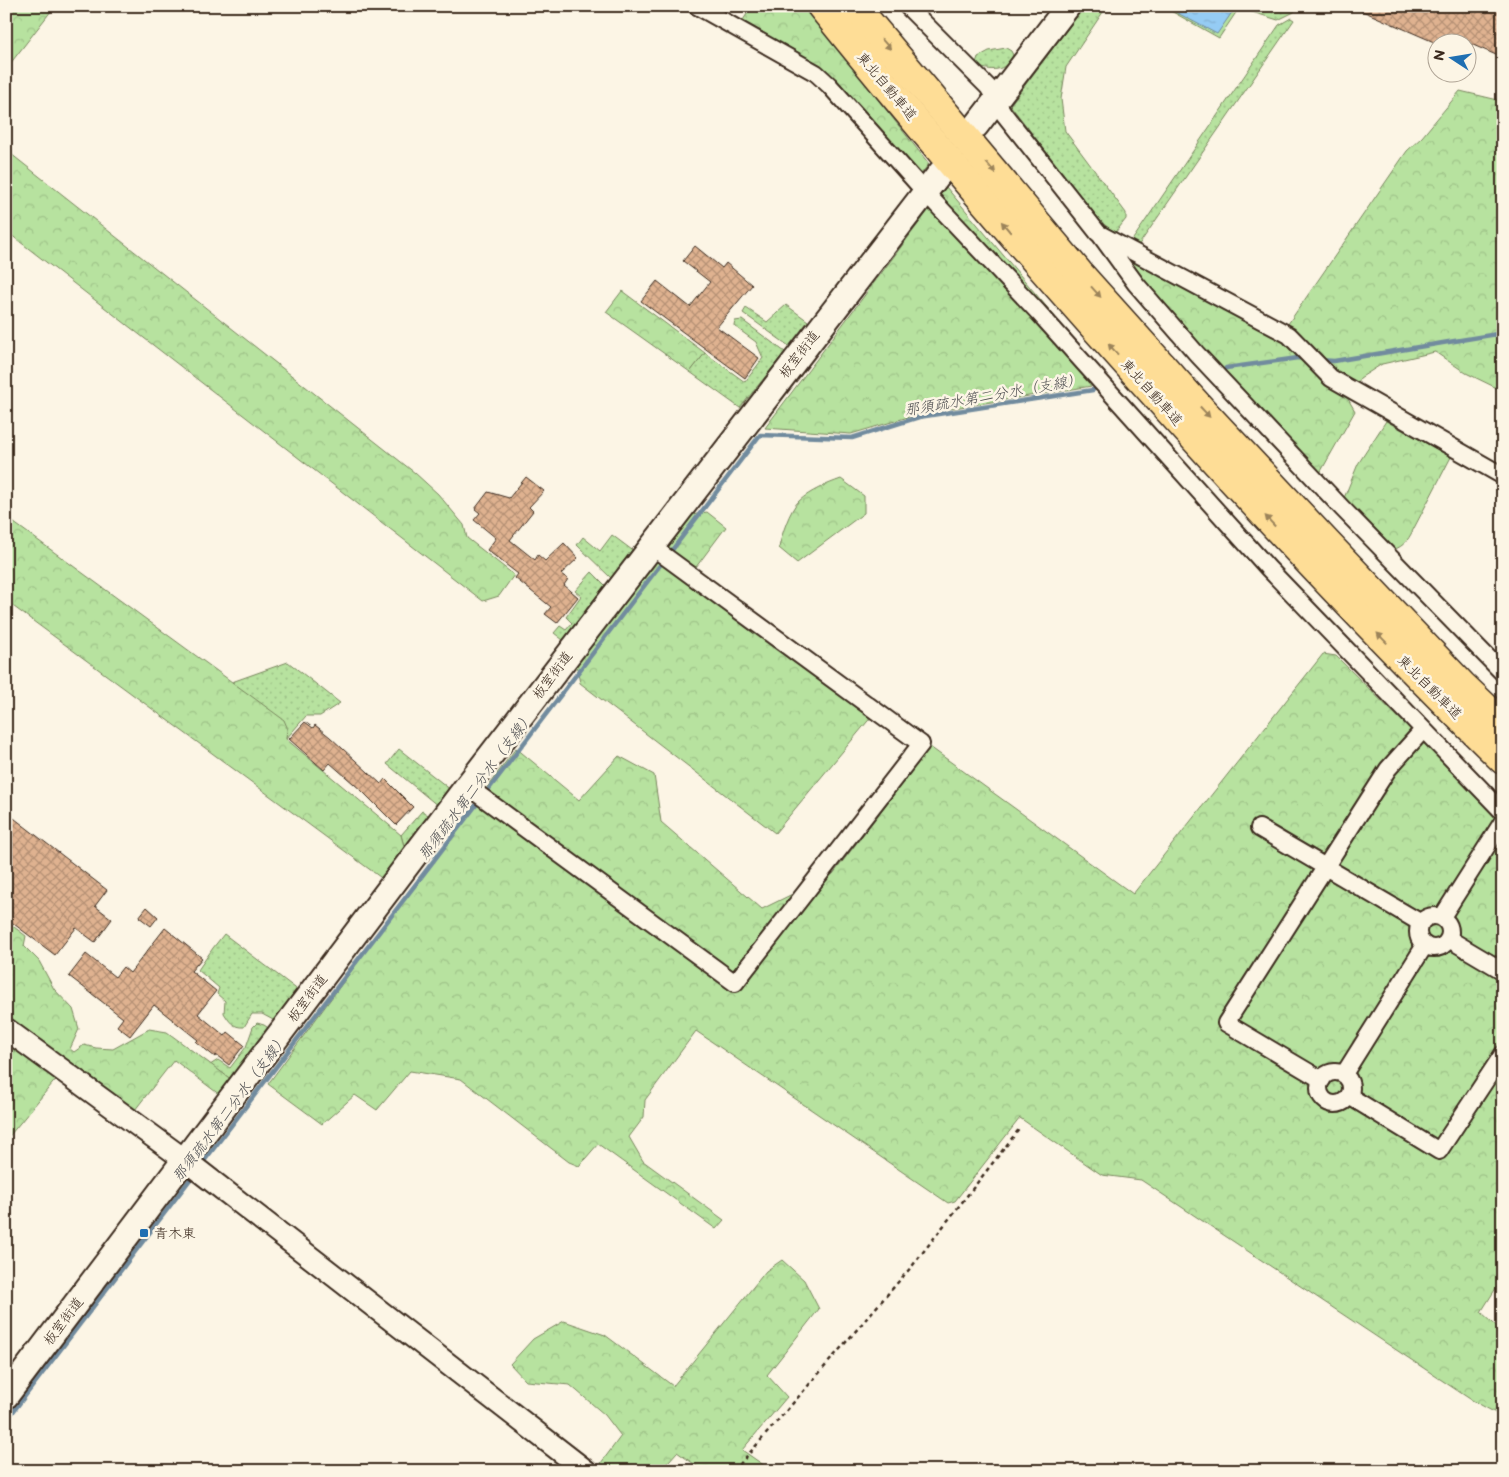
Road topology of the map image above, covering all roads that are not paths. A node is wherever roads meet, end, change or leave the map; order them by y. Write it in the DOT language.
graph roads {
  1 [pos="697,6"];
  2 [pos="821,6"];
  3 [pos="855,6"];
  4 [pos="907,6"];
  5 [pos="1068,6"];
  6 [pos="996,99"];
  7 [pos="976,126"];
  8 [pos="940,173"];
  9 [pos="925,192"];
  10 [pos="1098,233"];
  11 [pos="1503,476"];
  12 [pos="651,546"];
  13 [pos="1503,673"];
  14 [pos="1503,724"];
  15 [pos="1423,730"];
  16 [pos="1503,760"];
  17 [pos="467,786"];
  18 [pos="1503,812"];
  19 [pos="1503,821"];
  20 [pos="1258,828"];
  21 [pos="1326,867"];
  22 [pos="1442,917"];
  23 [pos="1420,923"];
  24 [pos="1449,939"];
  25 [pos="1425,945"];
  26 [pos="1503,971"];
  27 [pos="6,1029"];
  28 [pos="1503,1054"];
  29 [pos="1344,1074"];
  30 [pos="1322,1080"];
  31 [pos="1349,1096"];
  32 [pos="185,1160"];
  33 [pos="6,1396"];
  34 [pos="586,1471"];
  1 -- 9 [label="street"];
  16 -- 2 [label="highway, 東北自動車道, one-way"];
  3 -- 14 [label="highway, 東北自動車道, one-way"];
  4 -- 6 [label="street"];
  5 -- 6 [label="main road"];
  6 -- 7 [label="main road"];
  6 -- 10 [label="street"];
  8 -- 9 [label="main road, 板室街道"];
  9 -- 12 [label="main road, 板室街道"];
  9 -- 15 [label="street"];
  10 -- 11 [label="street"];
  10 -- 13 [label="street"];
  12 -- 17 [label="main road, 板室街道"];
  12 -- 17 [label="street"];
  15 -- 18 [label="street"];
  15 -- 21 [label="street"];
  17 -- 32 [label="main road, 板室街道"];
  19 -- 22 [label="street"];
  20 -- 21 [label="street"];
  21 -- 23 [label="street"];
  21 -- 30 [label="street"];
  22 -- 23 [label="street"];
  22 -- 24 [label="street"];
  23 -- 25 [label="street"];
  24 -- 25 [label="street"];
  24 -- 26 [label="street"];
  25 -- 29 [label="street"];
  27 -- 32 [label="street"];
  28 -- 31 [label="street"];
  29 -- 30 [label="street"];
  29 -- 31 [label="street"];
  30 -- 31 [label="street"];
  32 -- 33 [label="main road, 板室街道"];
  32 -- 34 [label="street"];
}
